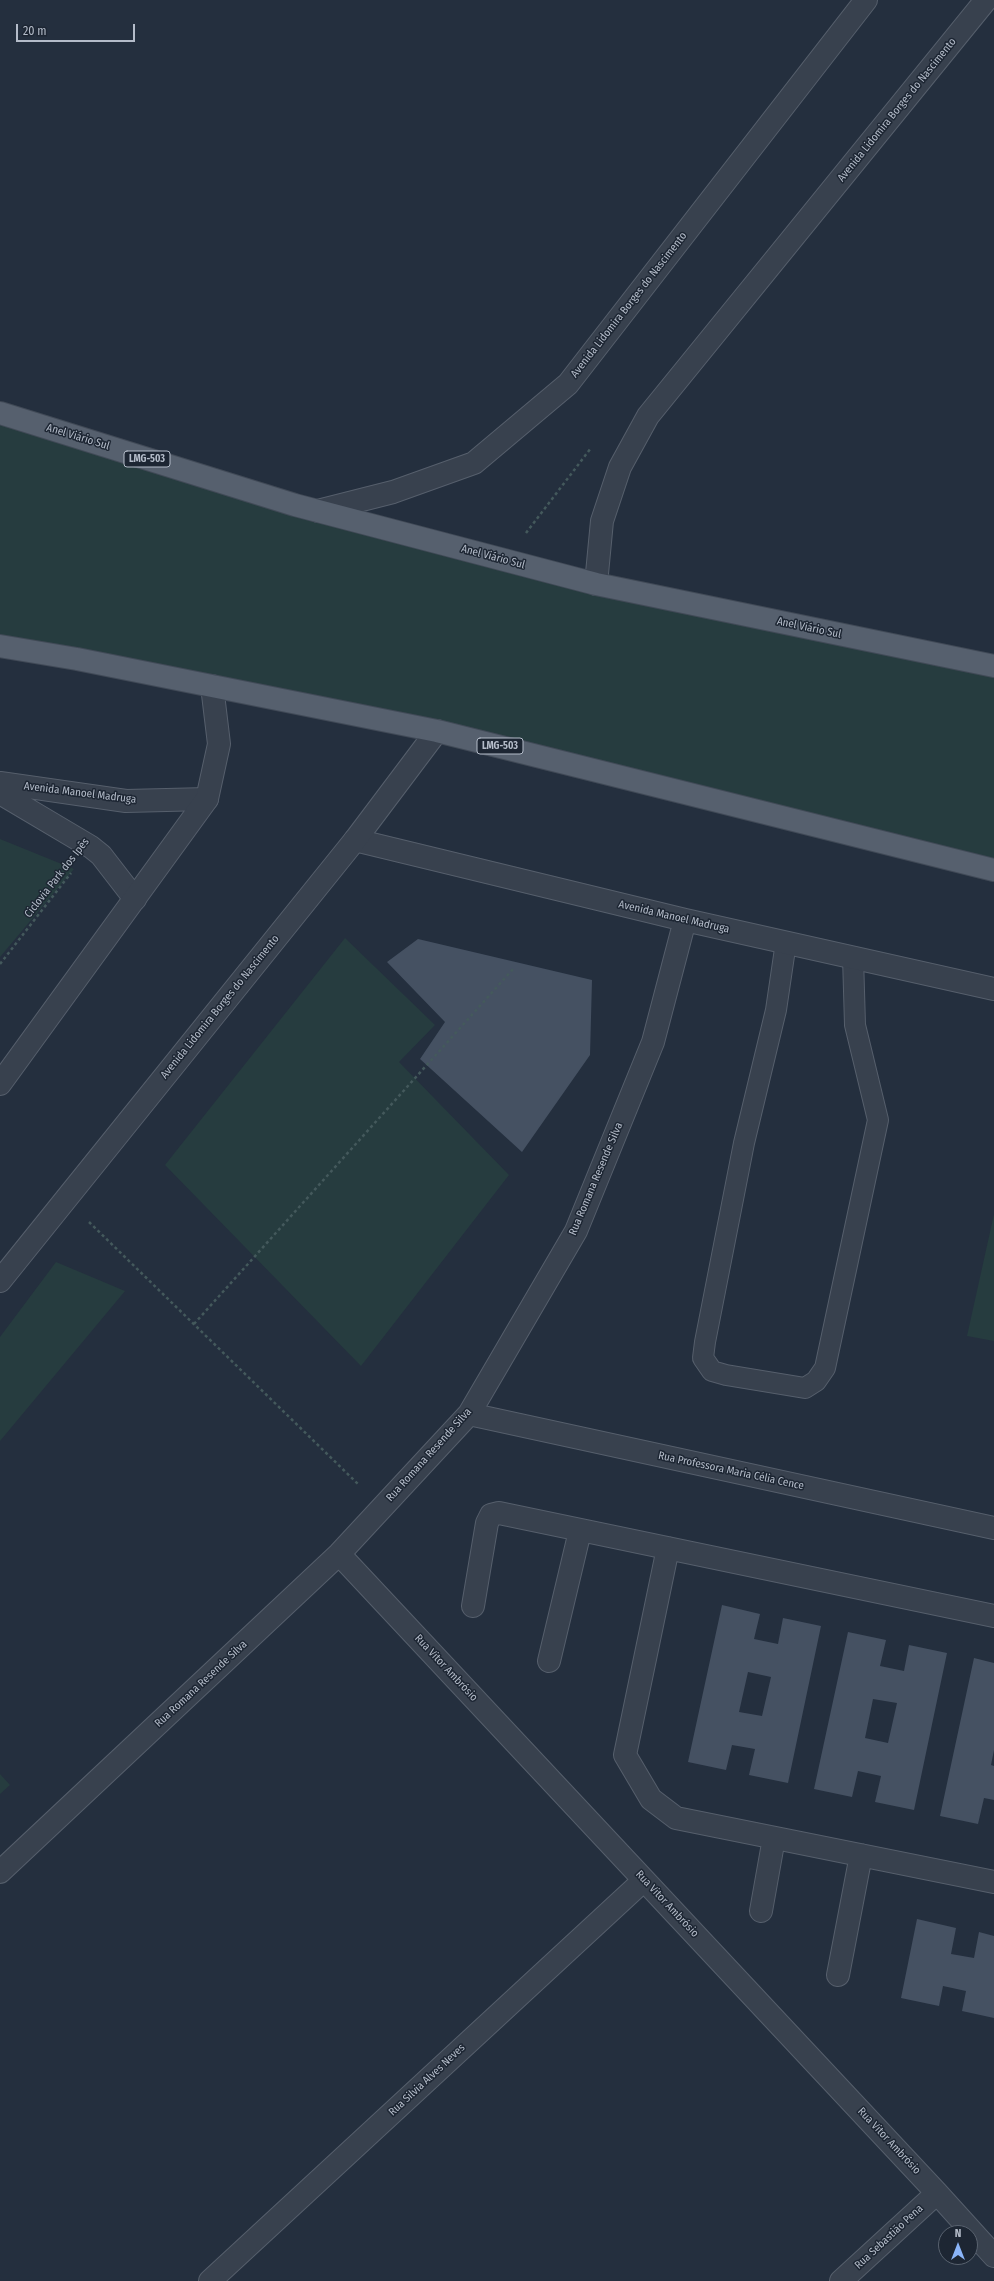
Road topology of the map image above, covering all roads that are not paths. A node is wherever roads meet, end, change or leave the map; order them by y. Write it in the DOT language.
graph roads {
  1 [pos="866,0"];
  2 [pos="986,0"];
  3 [pos="0,413"];
  4 [pos="318,512"];
  5 [pos="596,584"];
  6 [pos="0,646"];
  7 [pos="994,666"];
  8 [pos="212,686"];
  9 [pos="437,731"];
  10 [pos="0,783"];
  11 [pos="0,793"];
  12 [pos="207,799"];
  13 [pos="354,840"];
  14 [pos="994,870"];
  15 [pos="134,900"];
  16 [pos="685,920"];
  17 [pos="786,942"];
  18 [pos="853,958"];
  19 [pos="994,989"];
  20 [pos="0,1084"];
  21 [pos="0,1281"];
  22 [pos="469,1414"];
  23 [pos="994,1528"];
  24 [pos="580,1531"];
  25 [pos="668,1548"];
  26 [pos="339,1554"];
  27 [pos="473,1606"];
  28 [pos="994,1616"];
  29 [pos="549,1661"];
  30 [pos="774,1838"];
  31 [pos="861,1855"];
  32 [pos="0,1872"];
  33 [pos="644,1880"];
  34 [pos="994,1882"];
  35 [pos="761,1911"];
  36 [pos="838,1975"];
  37 [pos="937,2193"];
  38 [pos="994,2256"];
  39 [pos="210,2281"];
  40 [pos="841,2281"];
  1 -- 4 [label="street, Avenida Lidomira Borges do Nascimento"];
  2 -- 5 [label="street, Avenida Lidomira Borges do Nascimento"];
  3 -- 4 [label="main road, Anel Viário Sul / LMG-503"];
  4 -- 5 [label="main road, Anel Viário Sul / LMG-503"];
  5 -- 7 [label="main road, Anel Viário Sul / LMG-503"];
  6 -- 8 [label="main road, LMG-503"];
  8 -- 9 [label="main road, LMG-503"];
  8 -- 12 [label="street"];
  9 -- 13 [label="street, Avenida Lidomira Borges do Nascimento"];
  9 -- 14 [label="main road, LMG-503"];
  10 -- 12 [label="street, Avenida Manoel Madruga"];
  11 -- 15 [label="street, Avenida Manoel Madruga"];
  12 -- 15 [label="street"];
  13 -- 16 [label="street, Avenida Manoel Madruga"];
  13 -- 21 [label="street, Avenida Lidomira Borges do Nascimento"];
  15 -- 20 [label="street"];
  16 -- 17 [label="street, Avenida Manoel Madruga"];
  16 -- 22 [label="street, Rua Romana Resende Silva"];
  17 -- 18 [label="street, Avenida Manoel Madruga"];
  17 -- 18 [label="lane"];
  18 -- 19 [label="street, Avenida Manoel Madruga"];
  22 -- 23 [label="street, Rua Professora Maria Célia Cence"];
  22 -- 26 [label="street, Rua Romana Resende Silva"];
  24 -- 25 [label="street"];
  24 -- 27 [label="street"];
  24 -- 29 [label="street"];
  25 -- 28 [label="street"];
  25 -- 30 [label="street"];
  26 -- 32 [label="street, Rua Romana Resende Silva"];
  26 -- 33 [label="street, Rua Vitor Ambrósio"];
  30 -- 31 [label="street"];
  30 -- 35 [label="street"];
  31 -- 34 [label="street"];
  31 -- 36 [label="street"];
  33 -- 37 [label="street, Rua Vitor Ambrósio"];
  33 -- 39 [label="street, Rua Silvia Alves Neves"];
  37 -- 38 [label="street, Rua Vitor Ambrósio"];
  37 -- 40 [label="street, Rua Sebastião Pena"];
}
